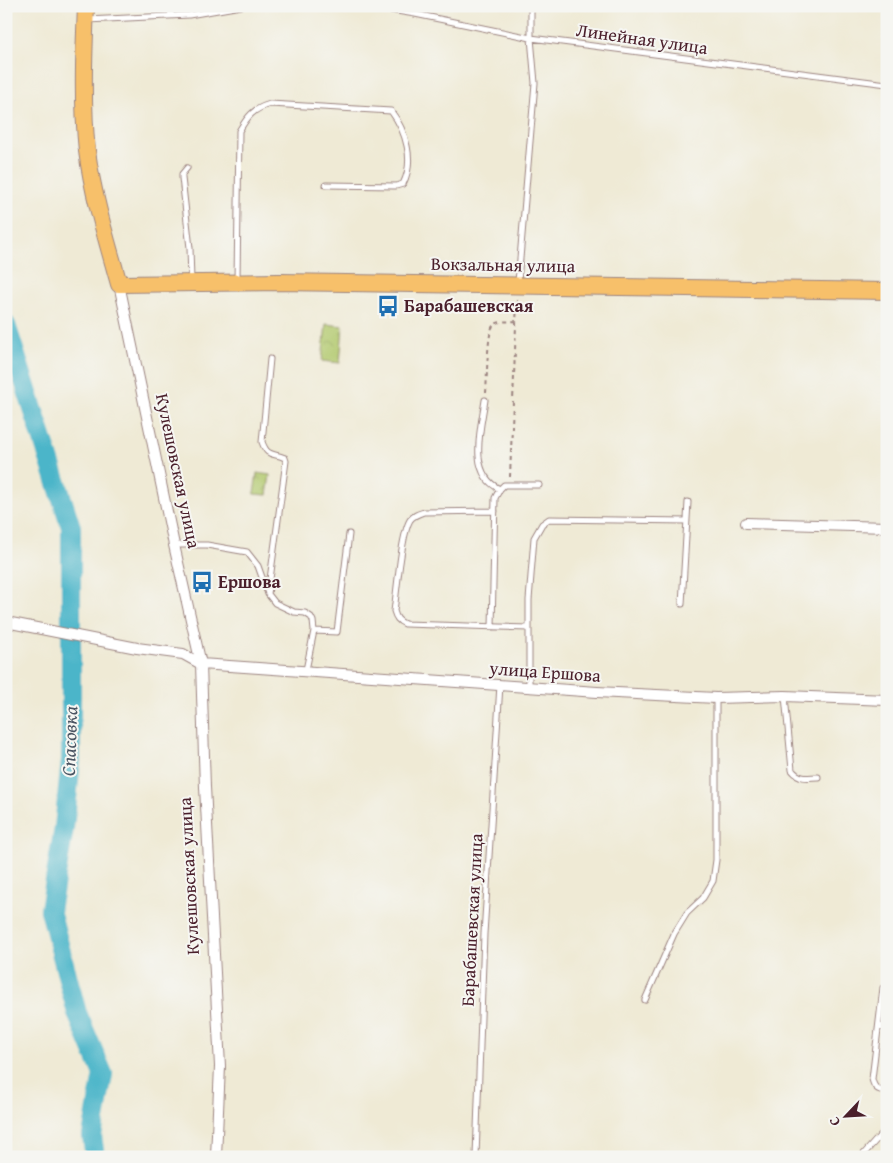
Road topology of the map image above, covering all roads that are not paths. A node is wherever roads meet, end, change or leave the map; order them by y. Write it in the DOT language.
graph roads {
  1 [pos="170,6"];
  2 [pos="241,6"];
  3 [pos="366,6"];
  4 [pos="531,6"];
  5 [pos="86,13"];
  6 [pos="171,16"];
  7 [pos="531,38"];
  8 [pos="887,84"];
  9 [pos="187,168"];
  10 [pos="326,185"];
  11 [pos="237,282"];
  12 [pos="191,283"];
  13 [pos="119,284"];
  14 [pos="518,285"];
  15 [pos="887,291"];
  16 [pos="270,359"];
  17 [pos="485,400"];
  18 [pos="539,485"];
  19 [pos="500,489"];
  20 [pos="688,502"];
  21 [pos="495,512"];
  22 [pos="687,521"];
  23 [pos="746,523"];
  24 [pos="887,527"];
  25 [pos="349,534"];
  26 [pos="174,545"];
  27 [pos="268,594"];
  28 [pos="682,604"];
  29 [pos="6,622"];
  30 [pos="492,628"];
  31 [pos="529,628"];
  32 [pos="314,631"];
  33 [pos="201,664"];
  34 [pos="306,670"];
  35 [pos="500,685"];
  36 [pos="528,686"];
  37 [pos="785,696"];
  38 [pos="716,698"];
  39 [pos="887,700"];
  40 [pos="818,777"];
  41 [pos="883,988"];
  42 [pos="645,1000"];
  43 [pos="879,1026"];
  44 [pos="887,1028"];
  45 [pos="887,1092"];
  46 [pos="887,1128"];
  47 [pos="216,1157"];
  48 [pos="476,1157"];
  49 [pos="861,1157"];
  1 -- 6 [label="lane"];
  2 -- 6 [label="lane"];
  3 -- 7 [label="lane, Линейная улица"];
  4 -- 7 [label="lane"];
  5 -- 6 [label="lane"];
  5 -- 13 [label="main road, Кулешовская улица"];
  7 -- 8 [label="lane, Линейная улица"];
  7 -- 14 [label="lane"];
  9 -- 12 [label="lane"];
  10 -- 11 [label="lane"];
  11 -- 12 [label="main road, Вокзальная улица"];
  11 -- 14 [label="main road, Вокзальная улица"];
  12 -- 13 [label="main road, Вокзальная улица"];
  13 -- 26 [label="street, Кулешовская улица"];
  14 -- 15 [label="main road, Вокзальная улица"];
  16 -- 27 [label="lane"];
  17 -- 19 [label="lane"];
  18 -- 19 [label="lane"];
  19 -- 21 [label="lane"];
  20 -- 22 [label="lane"];
  21 -- 30 [label="lane"];
  21 -- 30 [label="lane"];
  22 -- 28 [label="lane"];
  22 -- 31 [label="lane"];
  23 -- 24 [label="street"];
  25 -- 32 [label="lane"];
  26 -- 27 [label="lane"];
  26 -- 33 [label="street, Кулешовская улица"];
  27 -- 32 [label="lane"];
  29 -- 33 [label="street"];
  30 -- 31 [label="lane"];
  31 -- 36 [label="lane"];
  32 -- 34 [label="lane"];
  33 -- 34 [label="street, улица Ершова"];
  33 -- 47 [label="street, Кулешовская улица"];
  34 -- 35 [label="street, улица Ершова"];
  35 -- 36 [label="street, улица Ершова"];
  35 -- 48 [label="lane, Барабашевская улица"];
  36 -- 38 [label="street, улица Ершова"];
  37 -- 38 [label="street, улица Ершова"];
  37 -- 39 [label="street, улица Ершова"];
  37 -- 40 [label="lane"];
  38 -- 42 [label="lane"];
  41 -- 43 [label="lane"];
  43 -- 44 [label="lane"];
  43 -- 45 [label="lane"];
  46 -- 49 [label="lane"];
}
